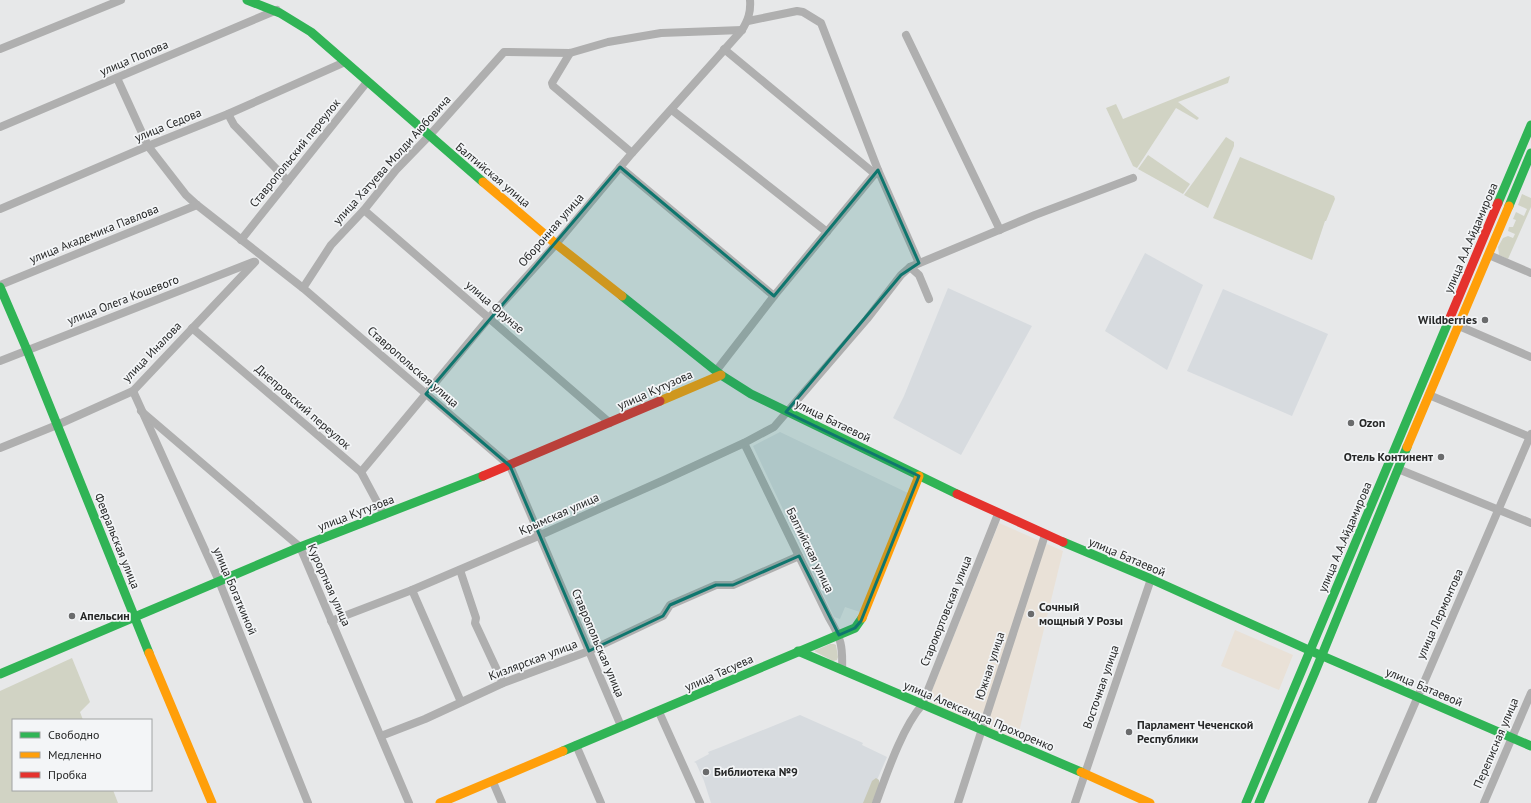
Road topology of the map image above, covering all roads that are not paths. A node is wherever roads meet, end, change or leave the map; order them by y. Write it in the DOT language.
graph roads {
  1 [pos="122,0"];
  2 [pos="247,0"];
  3 [pos="750,0"];
  4 [pos="277,10"];
  5 [pos="748,21"];
  6 [pos="742,30"];
  7 [pos="906,35"];
  8 [pos="0,49"];
  9 [pos="724,49"];
  10 [pos="570,53"];
  11 [pos="345,62"];
  12 [pos="117,78"];
  13 [pos="367,82"];
  14 [pos="672,110"];
  15 [pos="228,114"];
  16 [pos="1531,125"];
  17 [pos="0,127"];
  18 [pos="429,136"];
  19 [pos="148,146"];
  20 [pos="632,153"];
  21 [pos="1531,153"];
  22 [pos="620,167"];
  23 [pos="876,172"];
  24 [pos="1133,178"];
  25 [pos="288,181"];
  26 [pos="197,205"];
  27 [pos="0,210"];
  28 [pos="364,210"];
  29 [pos="1000,230"];
  30 [pos="827,232"];
  31 [pos="241,240"];
  32 [pos="556,244"];
  33 [pos="1489,255"];
  34 [pos="263,256"];
  35 [pos="255,262"];
  36 [pos="919,263"];
  37 [pos="910,267"];
  38 [pos="1531,273"];
  39 [pos="0,286"];
  40 [pos="303,288"];
  41 [pos="774,296"];
  42 [pos="929,299"];
  43 [pos="489,318"];
  44 [pos="1459,326"];
  45 [pos="192,328"];
  46 [pos="27,350"];
  47 [pos="1531,357"];
  48 [pos="0,361"];
  49 [pos="719,373"];
  50 [pos="133,391"];
  51 [pos="426,394"];
  52 [pos="1429,395"];
  53 [pos="141,411"];
  54 [pos="786,412"];
  55 [pos="610,423"];
  56 [pos="57,425"];
  57 [pos="1530,436"];
  58 [pos="744,443"];
  59 [pos="0,448"];
  60 [pos="510,466"];
  61 [pos="1398,469"];
  62 [pos="362,472"];
  63 [pos="919,476"];
  64 [pos="1499,510"];
  65 [pos="998,514"];
  66 [pos="384,515"];
  67 [pos="1531,523"];
  68 [pos="540,535"];
  69 [pos="1045,535"];
  70 [pos="300,547"];
  71 [pos="800,556"];
  72 [pos="460,570"];
  73 [pos="1151,579"];
  74 [pos="219,581"];
  75 [pos="412,590"];
  76 [pos="134,617"];
  77 [pos="331,621"];
  78 [pos="839,635"];
  79 [pos="589,651"];
  80 [pos="798,651"];
  81 [pos="1310,651"];
  82 [pos="1321,656"];
  83 [pos="842,670"];
  84 [pos="0,674"];
  85 [pos="503,683"];
  86 [pos="1531,693"];
  87 [pos="1417,696"];
  88 [pos="461,702"];
  89 [pos="922,705"];
  90 [pos="659,712"];
  91 [pos="621,726"];
  92 [pos="982,729"];
  93 [pos="381,736"];
  94 [pos="1512,738"];
  95 [pos="576,746"];
  96 [pos="1531,746"];
  97 [pos="1084,774"];
  98 [pos="493,782"];
  99 [pos="212,803"];
  100 [pos="308,803"];
  101 [pos="409,803"];
  102 [pos="440,803"];
  103 [pos="502,803"];
  104 [pos="601,803"];
  105 [pos="700,803"];
  106 [pos="876,803"];
  107 [pos="958,803"];
  108 [pos="1075,803"];
  109 [pos="1150,803"];
  110 [pos="1246,803"];
  111 [pos="1259,803"];
  112 [pos="1372,803"];
  113 [pos="1484,803"];
  1 -- 8 [label="street"];
  2 -- 4 [label="main road, Балтийская улица"];
  3 -- 5 [label="street, Оборонная улица"];
  4 -- 11 [label="main road, Балтийская улица"];
  4 -- 12 [label="street, улица Попова"];
  5 -- 6 [label="street, Оборонная улица"];
  5 -- 23 [label="street"];
  6 -- 9 [label="street, Оборонная улица"];
  6 -- 10 [label="street"];
  7 -- 29 [label="street"];
  9 -- 14 [label="street, Оборонная улица"];
  9 -- 23 [label="street"];
  10 -- 18 [label="street, улица Хатуева Молди Аюбовича"];
  10 -- 20 [label="street"];
  11 -- 13 [label="main road, Балтийская улица"];
  11 -- 15 [label="street, улица Седова"];
  12 -- 17 [label="street, улица Попова"];
  12 -- 19 [label="street, Ставропольская улица"];
  13 -- 18 [label="main road, Балтийская улица"];
  13 -- 25 [label="street, Ставропольский переулок"];
  14 -- 20 [label="street, Оборонная улица"];
  14 -- 30 [label="street"];
  15 -- 19 [label="street, улица Седова"];
  15 -- 25 [label="street"];
  16 -- 81 [label="main road, улица А.А.Айдамирова"];
  18 -- 28 [label="street, улица Хатуева Молди Аюбовича"];
  18 -- 32 [label="main road, Балтийская улица"];
  19 -- 26 [label="street, Ставропольская улица"];
  19 -- 27 [label="street, улица Седова"];
  20 -- 22 [label="street, Оборонная улица"];
  21 -- 33 [label="main road, улица А.А.Айдамирова"];
  22 -- 32 [label="street, Оборонная улица"];
  22 -- 41 [label="street"];
  23 -- 30 [label="street"];
  23 -- 36 [label="street"];
  24 -- 29 [label="street"];
  25 -- 31 [label="street, Ставропольский переулок"];
  26 -- 31 [label="street, Ставропольская улица"];
  26 -- 39 [label="street, улица Академика Павлова"];
  28 -- 40 [label="street, улица Хатуева Молди Аюбовича"];
  28 -- 43 [label="street, улица Фрунзе"];
  29 -- 36 [label="street"];
  30 -- 41 [label="street"];
  31 -- 34 [label="street, Ставропольская улица"];
  32 -- 43 [label="street, Оборонная улица"];
  32 -- 49 [label="main road, Балтийская улица"];
  33 -- 38 [label="street"];
  33 -- 44 [label="main road, улица А.А.Айдамирова"];
  34 -- 35 [label="street"];
  34 -- 40 [label="street, Ставропольская улица"];
  35 -- 45 [label="street, улица Иналова"];
  35 -- 46 [label="street, улица Олега Кошевого"];
  36 -- 37 [label="street"];
  37 -- 42 [label="street"];
  37 -- 54 [label="street, Крымская улица"];
  39 -- 46 [label="main road, Февральская улица"];
  40 -- 51 [label="street, Ставропольская улица"];
  41 -- 49 [label="street"];
  43 -- 51 [label="street, Оборонная улица"];
  43 -- 55 [label="street, улица Фрунзе"];
  44 -- 47 [label="street"];
  44 -- 52 [label="main road, улица А.А.Айдамирова"];
  45 -- 50 [label="street, улица Иналова"];
  45 -- 62 [label="street, Днепровский переулок"];
  46 -- 48 [label="street, улица Олега Кошевого"];
  46 -- 56 [label="main road, Февральская улица"];
  49 -- 54 [label="main road, улица Батаевой"];
  49 -- 55 [label="main road, улица Кутузова"];
  50 -- 53 [label="street, улица Богаткиной"];
  50 -- 56 [label="street, улица Иналова"];
  51 -- 60 [label="street, Ставропольская улица"];
  51 -- 62 [label="street, Оборонная улица"];
  52 -- 57 [label="street"];
  52 -- 61 [label="main road, улица А.А.Айдамирова"];
  53 -- 70 [label="street, Курортная улица"];
  53 -- 74 [label="street, улица Богаткиной"];
  54 -- 58 [label="street, Крымская улица"];
  54 -- 63 [label="main road, улица Батаевой"];
  55 -- 60 [label="main road, улица Кутузова"];
  56 -- 59 [label="street, улица Иналова"];
  56 -- 76 [label="main road, Февральская улица"];
  57 -- 64 [label="street, улица Лермонтова"];
  58 -- 68 [label="street, Крымская улица"];
  58 -- 71 [label="street, Балтийская улица"];
  60 -- 66 [label="main road, улица Кутузова"];
  60 -- 68 [label="street, Ставропольская улица"];
  61 -- 64 [label="street"];
  61 -- 82 [label="main road, улица А.А.Айдамирова"];
  62 -- 66 [label="street, Днепровский переулок"];
  63 -- 65 [label="main road, улица Батаевой"];
  63 -- 78 [label="main road, улица Тасуева"];
  64 -- 67 [label="street"];
  64 -- 87 [label="street, улица Лермонтова"];
  65 -- 69 [label="main road, улица Батаевой"];
  65 -- 89 [label="street, Староюртовская улица"];
  66 -- 70 [label="main road, улица Кутузова"];
  68 -- 72 [label="street, Крымская улица"];
  68 -- 79 [label="street, Ставропольская улица"];
  69 -- 73 [label="main road, улица Батаевой"];
  69 -- 92 [label="street, Южная улица"];
  70 -- 74 [label="main road, улица Кутузова"];
  70 -- 77 [label="street, Курортная улица"];
  71 -- 78 [label="street, Балтийская улица"];
  71 -- 79 [label="street, Кизлярская улица"];
  72 -- 75 [label="street, Крымская улица"];
  72 -- 85 [label="street"];
  73 -- 81 [label="main road, улица Батаевой"];
  73 -- 97 [label="street, Восточная улица"];
  74 -- 76 [label="main road, улица Кутузова"];
  74 -- 100 [label="street, улица Богаткиной"];
  75 -- 77 [label="street, Крымская улица"];
  75 -- 88 [label="street"];
  76 -- 84 [label="main road, улица Кутузова"];
  76 -- 99 [label="main road, Февральская улица"];
  77 -- 93 [label="street, Курортная улица"];
  78 -- 80 [label="main road, улица Тасуева"];
  78 -- 83 [label="street, Балтийская улица"];
  79 -- 85 [label="street, Кизлярская улица"];
  79 -- 91 [label="street, Ставропольская улица"];
  80 -- 83 [label="main road, улица Александра Прохоренко"];
  80 -- 90 [label="main road, улица Тасуева"];
  81 -- 82 [label="main road, улица Батаевой"];
  81 -- 110 [label="main road, улица А.А.Айдамирова"];
  82 -- 87 [label="main road, улица Батаевой"];
  82 -- 111 [label="main road, улица А.А.Айдамирова"];
  83 -- 89 [label="main road, улица Александра Прохоренко"];
  85 -- 88 [label="street, Кизлярская улица"];
  86 -- 94 [label="street, Переписная улица"];
  87 -- 94 [label="main road, улица Батаевой"];
  87 -- 112 [label="street, улица Лермонтова"];
  88 -- 93 [label="street, Кизлярская улица"];
  89 -- 92 [label="main road, улица Александра Прохоренко"];
  89 -- 106 [label="street, Староюртовская улица"];
  90 -- 91 [label="main road, улица Тасуева"];
  90 -- 105 [label="street"];
  91 -- 95 [label="main road, улица Тасуева"];
  92 -- 97 [label="main road, улица Александра Прохоренко"];
  92 -- 107 [label="street, Южная улица"];
  93 -- 101 [label="street, Курортная улица"];
  94 -- 96 [label="main road, улица Батаевой"];
  94 -- 113 [label="street, Переписная улица"];
  95 -- 98 [label="main road, улица Тасуева"];
  95 -- 104 [label="street"];
  97 -- 108 [label="street, Восточная улица"];
  97 -- 109 [label="main road, улица Александра Прохоренко"];
  98 -- 102 [label="main road, улица Тасуева"];
  98 -- 103 [label="street"];
}
